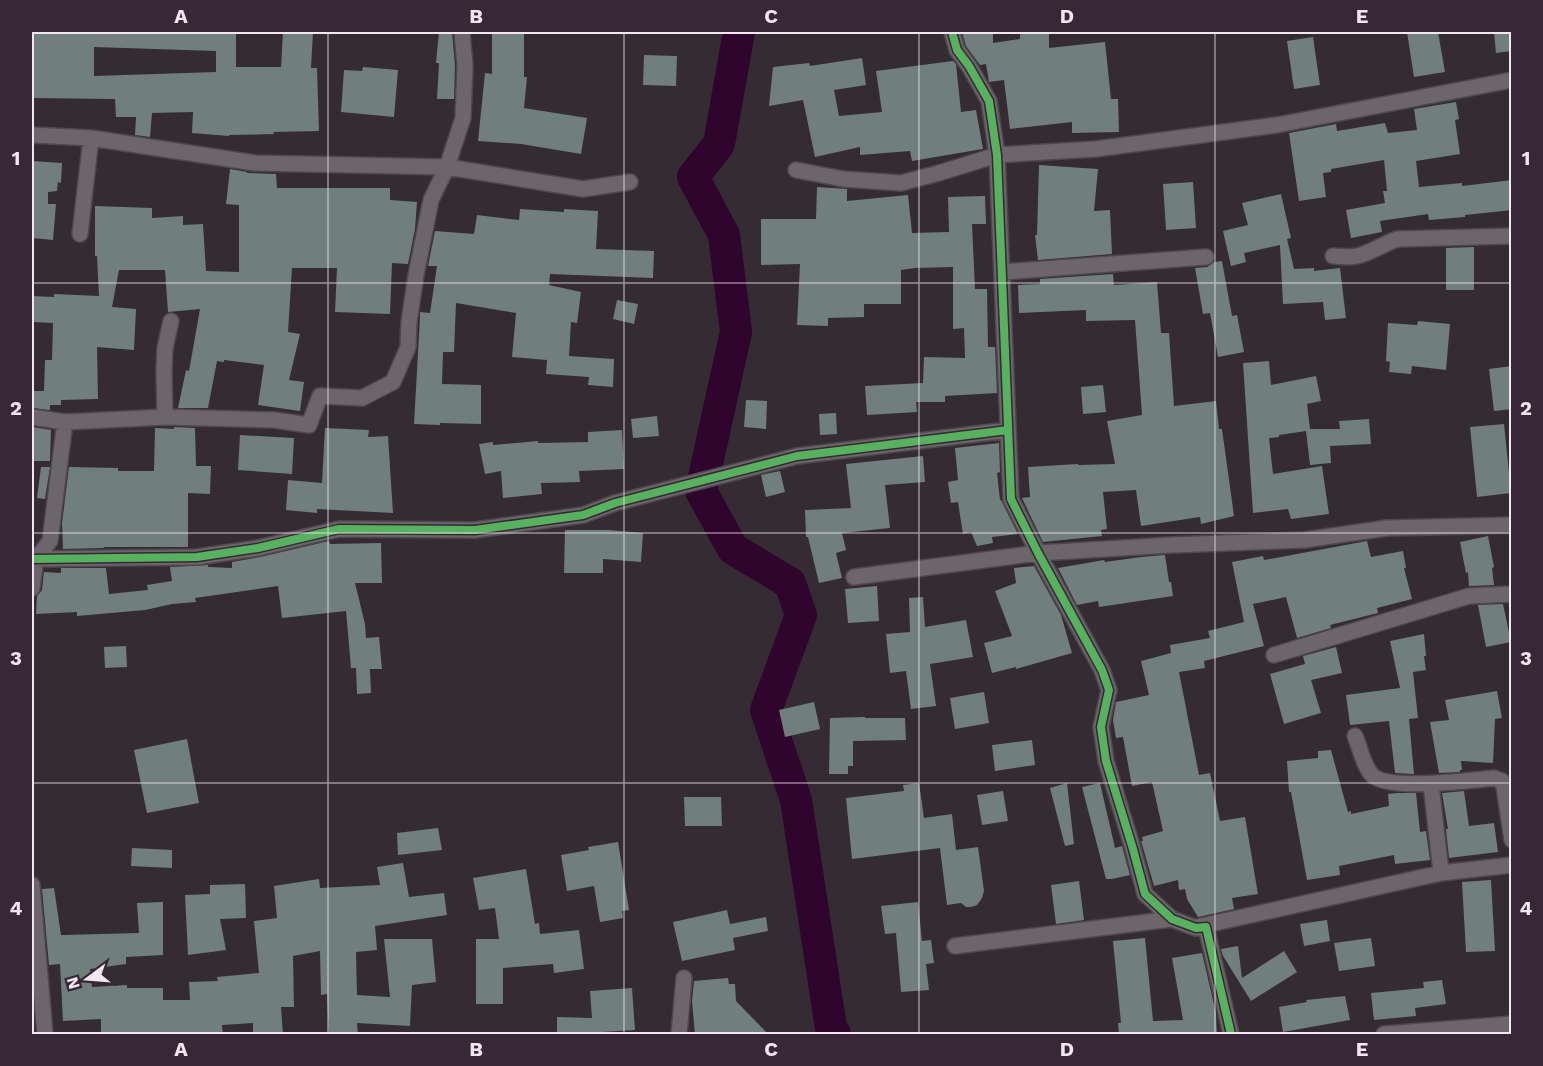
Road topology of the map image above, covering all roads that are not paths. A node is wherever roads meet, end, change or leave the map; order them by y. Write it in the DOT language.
graph roads {
  1 [pos="462,32"];
  2 [pos="952,32"];
  3 [pos="1512,80"];
  4 [pos="32,135"];
  5 [pos="91,138"];
  6 [pos="997,155"];
  7 [pos="447,167"];
  8 [pos="796,170"];
  9 [pos="630,182"];
  10 [pos="80,234"];
  11 [pos="1512,237"];
  12 [pos="1333,256"];
  13 [pos="1206,257"];
  14 [pos="1002,272"];
  15 [pos="171,321"];
  16 [pos="32,417"];
  17 [pos="165,417"];
  18 [pos="65,422"];
  19 [pos="1008,430"];
  20 [pos="1512,525"];
  21 [pos="1038,553"];
  22 [pos="34,559"];
  23 [pos="854,577"];
  24 [pos="32,588"];
  25 [pos="1512,594"];
  26 [pos="1274,655"];
  27 [pos="1355,736"];
  28 [pos="1431,784"];
  29 [pos="1512,840"];
  30 [pos="1512,865"];
  31 [pos="1442,873"];
  32 [pos="32,885"];
  33 [pos="1172,919"];
  34 [pos="1196,928"];
  35 [pos="955,946"];
  36 [pos="684,978"];
  37 [pos="1512,1024"];
  38 [pos="45,1035"];
  39 [pos="679,1035"];
  40 [pos="1231,1035"];
  41 [pos="1384,1035"];
  1 -- 7 [label="street"];
  2 -- 6 [label="street"];
  3 -- 6 [label="street"];
  4 -- 5 [label="street"];
  5 -- 7 [label="street"];
  5 -- 10 [label="street"];
  6 -- 8 [label="street"];
  6 -- 14 [label="street"];
  7 -- 9 [label="street"];
  7 -- 17 [label="street"];
  11 -- 12 [label="street"];
  13 -- 14 [label="street"];
  14 -- 19 [label="street"];
  15 -- 17 [label="street"];
  16 -- 18 [label="street"];
  17 -- 18 [label="street"];
  18 -- 22 [label="street"];
  19 -- 21 [label="street"];
  19 -- 22 [label="street"];
  20 -- 21 [label="street"];
  21 -- 23 [label="street"];
  21 -- 33 [label="street"];
  22 -- 24 [label="street"];
  25 -- 26 [label="street"];
  27 -- 28 [label="street"];
  28 -- 29 [label="street"];
  28 -- 31 [label="street"];
  30 -- 31 [label="street"];
  31 -- 34 [label="street"];
  32 -- 38 [label="street"];
  33 -- 34 [label="street"];
  33 -- 35 [label="street"];
  34 -- 40 [label="street"];
  36 -- 39 [label="street"];
  37 -- 41 [label="street"];
}
